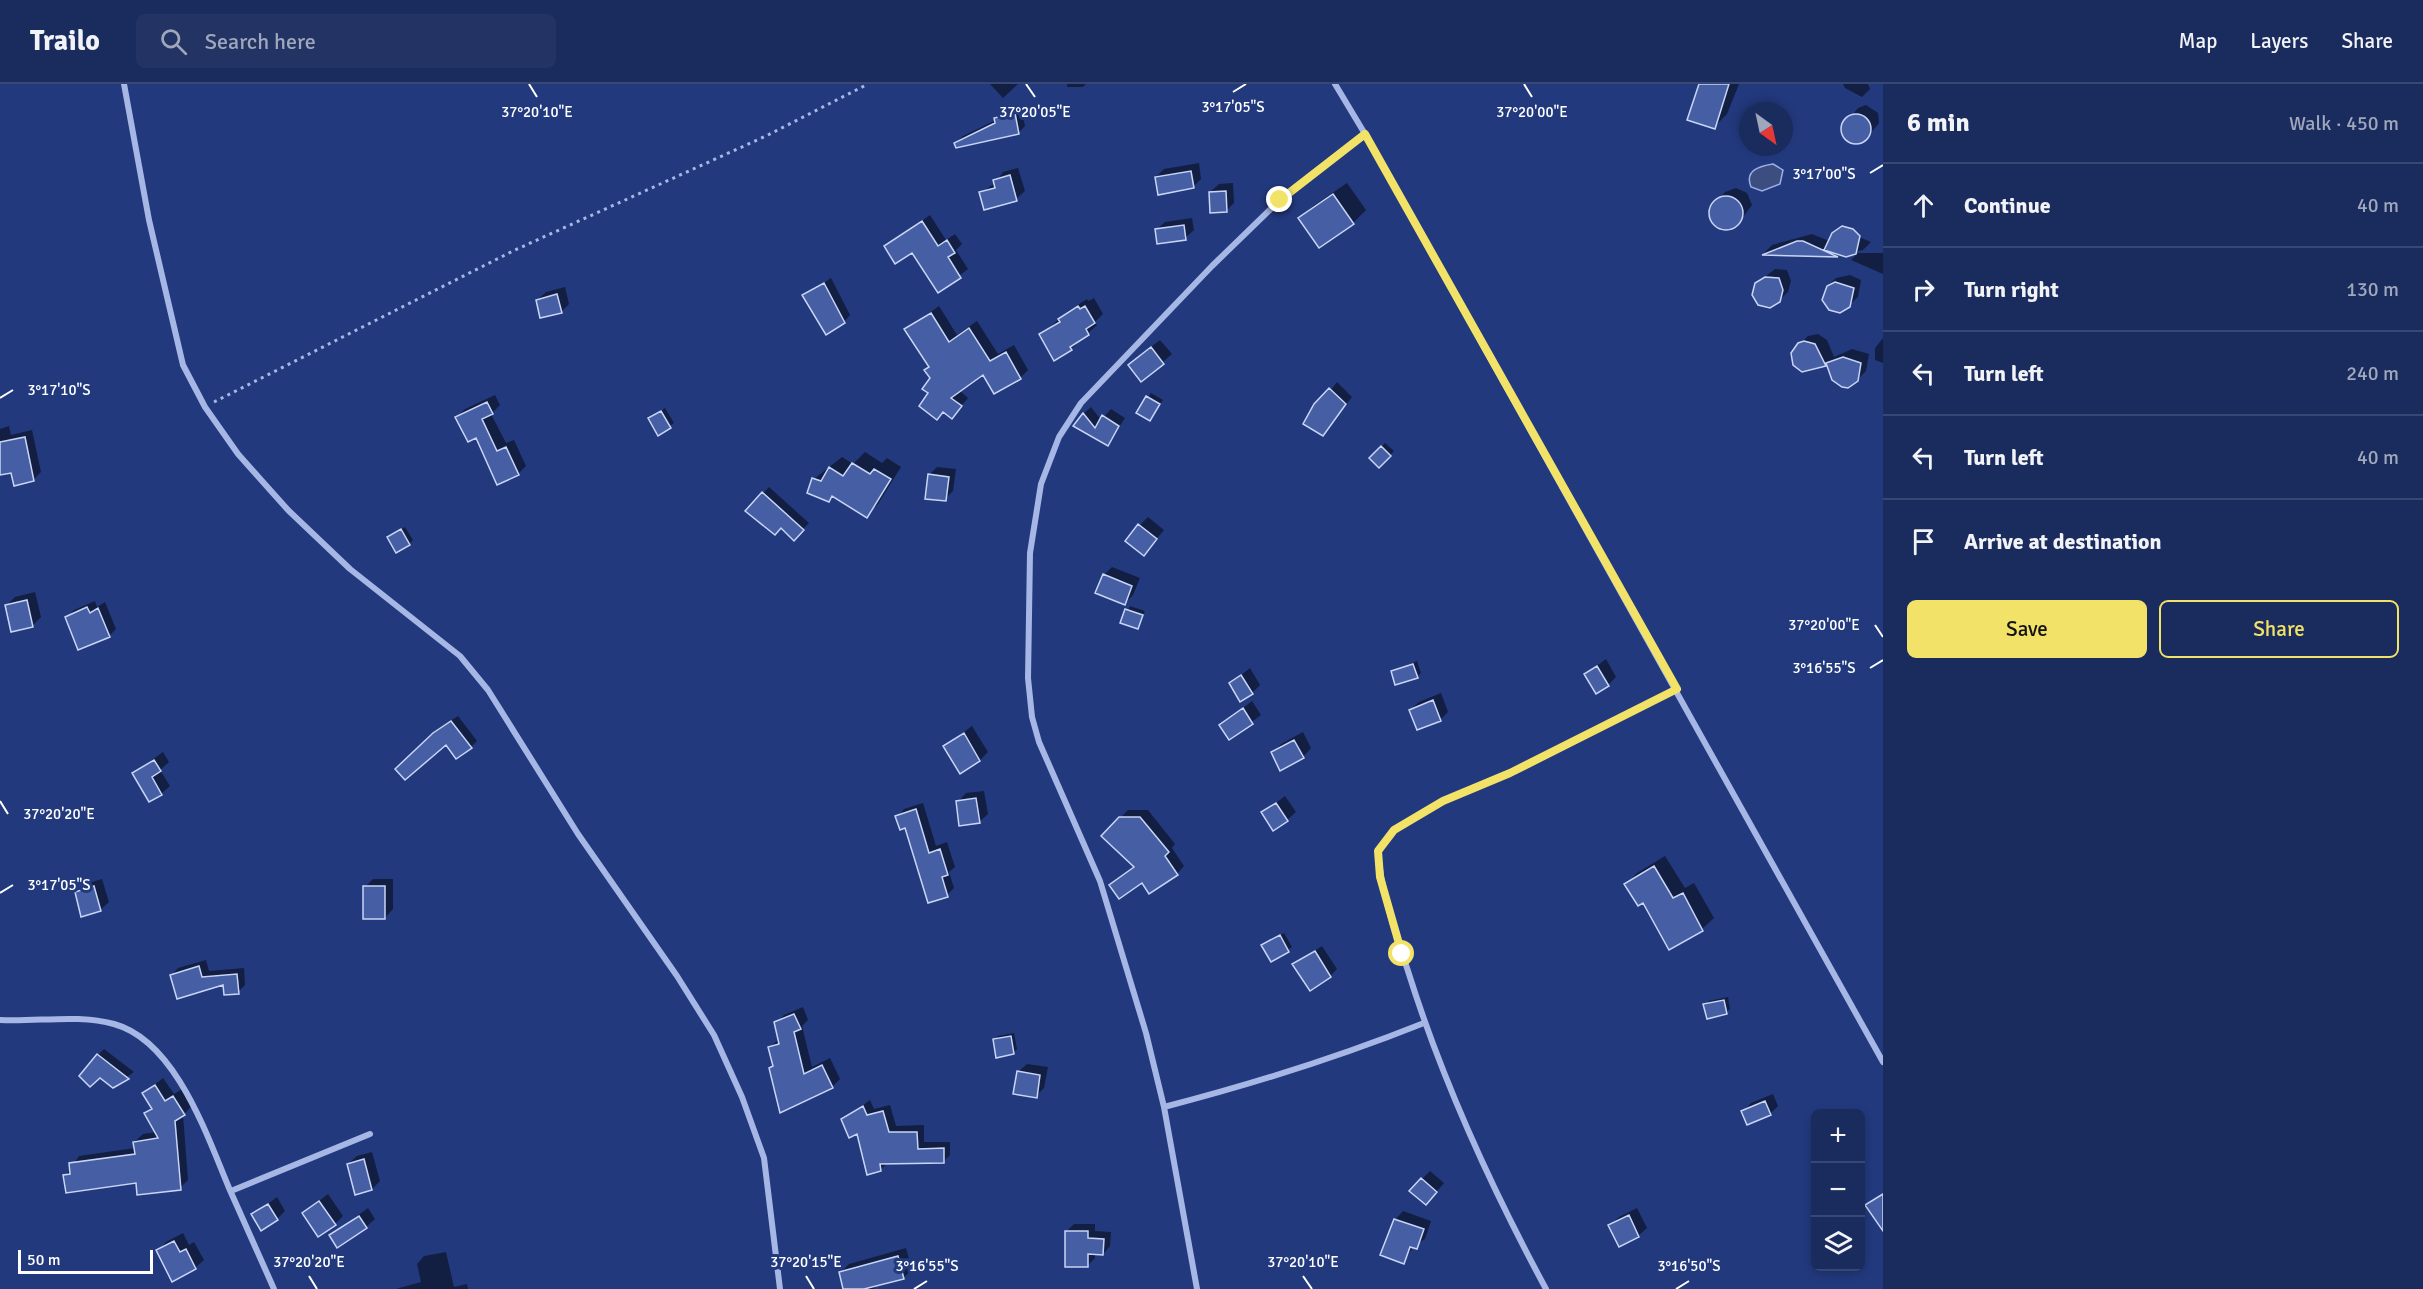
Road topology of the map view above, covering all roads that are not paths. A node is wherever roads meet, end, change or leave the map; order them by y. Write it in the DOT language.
graph roads {
  1 [pos="124,84"];
  2 [pos="1335,84"];
  3 [pos="1365,134"];
  4 [pos="1677,689"];
  5 [pos="0,1020"];
  6 [pos="1424,1023"];
  7 [pos="1883,1062"];
  8 [pos="1164,1107"];
  9 [pos="370,1134"];
  10 [pos="231,1191"];
  11 [pos="274,1289"];
  12 [pos="780,1289"];
  13 [pos="1197,1289"];
  14 [pos="1545,1289"];
  1 -- 12 [label="street"];
  2 -- 3 [label="street"];
  3 -- 4 [label="street"];
  3 -- 8 [label="street"];
  4 -- 6 [label="street"];
  4 -- 7 [label="street"];
  5 -- 10 [label="street"];
  6 -- 8 [label="street"];
  6 -- 14 [label="street"];
  8 -- 13 [label="street"];
  9 -- 10 [label="street"];
  10 -- 11 [label="street"];
}
